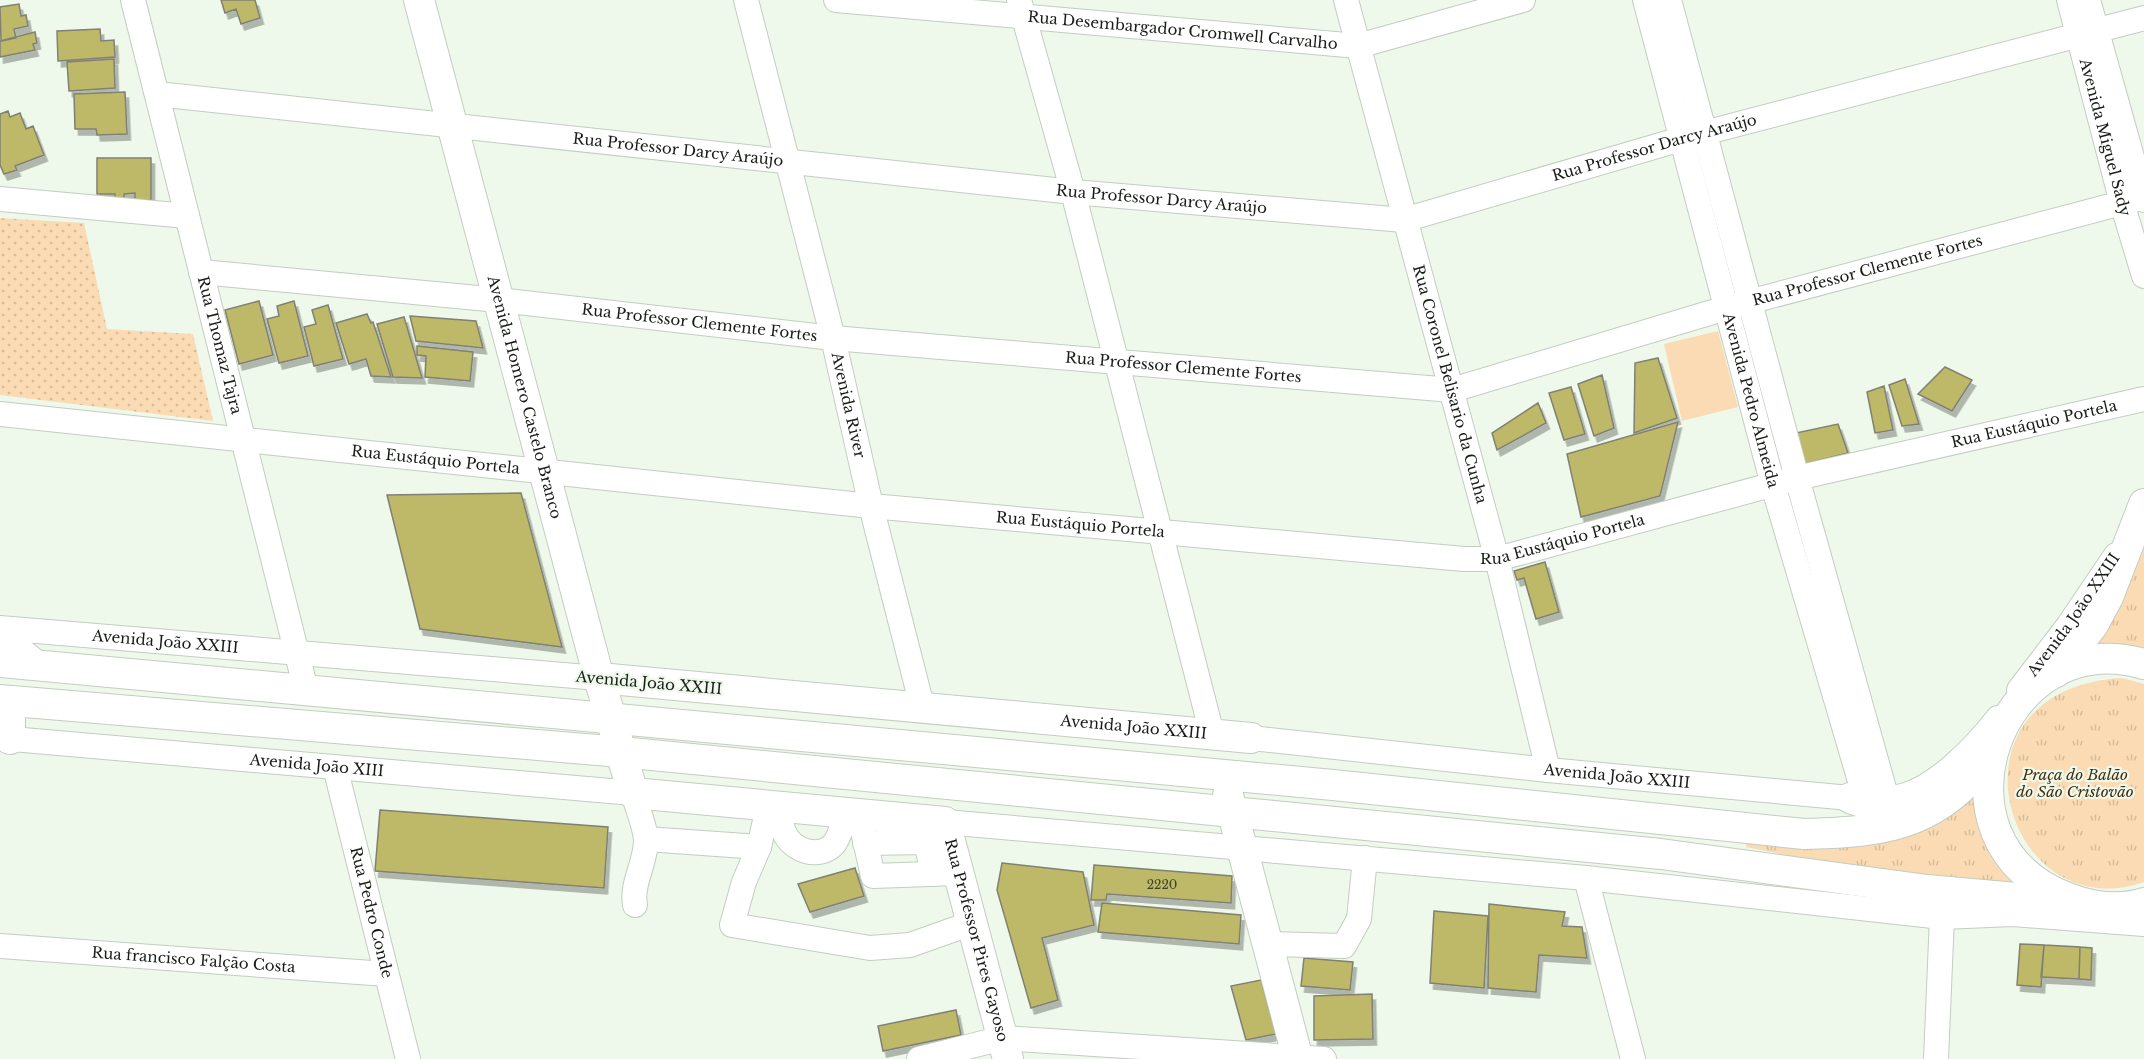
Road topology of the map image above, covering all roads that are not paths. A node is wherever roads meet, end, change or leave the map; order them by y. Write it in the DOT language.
graph roads {
  1 [pos="133,0"];
  2 [pos="419,0"];
  3 [pos="746,0"];
  4 [pos="836,0"];
  5 [pos="1346,0"];
  6 [pos="1523,0"];
  7 [pos="1646,0"];
  8 [pos="1669,0"];
  9 [pos="2069,0"];
  10 [pos="2088,0"];
  11 [pos="1021,8"];
  12 [pos="2144,18"];
  13 [pos="2087,33"];
  14 [pos="1358,46"];
  15 [pos="157,94"];
  16 [pos="454,127"];
  17 [pos="1706,132"];
  18 [pos="1681,139"];
  19 [pos="788,162"];
  20 [pos="1073,192"];
  21 [pos="0,199"];
  22 [pos="2138,199"];
  23 [pos="187,216"];
  24 [pos="1404,220"];
  25 [pos="201,272"];
  26 [pos="2144,276"];
  27 [pos="500,300"];
  28 [pos="1750,302"];
  29 [pos="1726,308"];
  30 [pos="833,338"];
  31 [pos="1116,363"];
  32 [pos="1452,390"];
  33 [pos="2144,399"];
  34 [pos="0,414"];
  35 [pos="243,441"];
  36 [pos="545,473"];
  37 [pos="1797,478"];
  38 [pos="1773,485"];
  39 [pos="871,506"];
  40 [pos="2140,513"];
  41 [pos="1161,532"];
  42 [pos="1497,559"];
  43 [pos="0,628"];
  44 [pos="0,636"];
  45 [pos="296,651"];
  46 [pos="0,662"];
  47 [pos="2144,664"];
  48 [pos="35,665"];
  49 [pos="2054,673"];
  50 [pos="599,678"];
  51 [pos="306,690"];
  52 [pos="5,700"];
  53 [pos="922,706"];
  54 [pos="610,717"];
  55 [pos="1212,734"];
  56 [pos="5,738"];
  57 [pos="1251,738"];
  58 [pos="1995,742"];
  59 [pos="621,752"];
  60 [pos="335,766"];
  61 [pos="1548,770"];
  62 [pos="1222,775"];
  63 [pos="1958,790"];
  64 [pos="633,794"];
  65 [pos="1868,798"];
  66 [pos="773,808"];
  67 [pos="1232,812"];
  68 [pos="852,814"];
  69 [pos="945,822"];
  70 [pos="646,839"];
  71 [pos="866,843"];
  72 [pos="759,847"];
  73 [pos="1243,850"];
  74 [pos="1365,858"];
  75 [pos="946,873"];
  76 [pos="1835,876"];
  77 [pos="1586,878"];
  78 [pos="2144,903"];
  79 [pos="2083,904"];
  80 [pos="635,905"];
  81 [pos="2113,907"];
  82 [pos="2013,914"];
  83 [pos="1942,917"];
  84 [pos="2144,919"];
  85 [pos="972,923"];
  86 [pos="2144,924"];
  87 [pos="1268,944"];
  88 [pos="0,946"];
  89 [pos="386,974"];
  90 [pos="1005,1049"];
  91 [pos="1307,1058"];
  92 [pos="408,1059"];
  93 [pos="919,1059"];
  94 [pos="1633,1059"];
  95 [pos="1936,1059"];
  1 -- 15 [label="street, Rua Thomaz Tajra"];
  2 -- 16 [label="main road, Avenida Homero Castelo Branco"];
  3 -- 19 [label="street, Avenida River"];
  4 -- 11 [label="street, Rua Desembargador Cromwell Carvalho"];
  5 -- 14 [label="street, Rua Coronel Belisario da Cunha"];
  6 -- 14 [label="street, Rua Desembargador Cromwell Carvalho"];
  7 -- 18 [label="street, Avenida Pedro Almeida"];
  8 -- 17 [label="street, Avenida Pedro Almeida"];
  9 -- 13 [label="street, Avenida Miguel Sady"];
  10 -- 13 [label="street, Avenida Miguel Sady"];
  11 -- 14 [label="street, Rua Desembargador Cromwell Carvalho"];
  11 -- 20 [label="street"];
  12 -- 13 [label="street, Rua Professor Darcy Araújo"];
  13 -- 17 [label="street, Rua Professor Darcy Araújo"];
  13 -- 22 [label="street, Avenida Miguel Sady"];
  14 -- 24 [label="street, Rua Coronel Belisario da Cunha"];
  15 -- 16 [label="street, Rua Professor Darcy Araújo"];
  15 -- 23 [label="street, Rua Thomaz Tajra"];
  16 -- 19 [label="street, Rua Professor Darcy Araújo"];
  16 -- 27 [label="main road, Avenida Homero Castelo Branco"];
  17 -- 18 [label="street, Rua Professor Darcy Araújo"];
  17 -- 28 [label="street, Avenida Pedro Almeida"];
  18 -- 24 [label="street, Rua Professor Darcy Araújo"];
  18 -- 29 [label="street, Avenida Pedro Almeida"];
  19 -- 20 [label="street, Rua Professor Darcy Araújo"];
  19 -- 30 [label="street, Avenida River"];
  20 -- 24 [label="street, Rua Professor Darcy Araújo"];
  20 -- 31 [label="street"];
  21 -- 23 [label="street"];
  22 -- 26 [label="street, Avenida Miguel Sady"];
  22 -- 28 [label="street, Rua Professor Clemente Fortes"];
  23 -- 25 [label="street, Rua Thomaz Tajra"];
  24 -- 32 [label="street, Rua Coronel Belisario da Cunha"];
  25 -- 27 [label="street, Rua Professor Clemente Fortes"];
  25 -- 35 [label="street, Rua Thomaz Tajra"];
  27 -- 30 [label="street, Rua Professor Clemente Fortes"];
  27 -- 36 [label="main road, Avenida Homero Castelo Branco"];
  28 -- 29 [label="street, Rua Professor Clemente Fortes"];
  28 -- 37 [label="street, Avenida Pedro Almeida"];
  29 -- 32 [label="street, Rua Professor Clemente Fortes"];
  29 -- 38 [label="street, Avenida Pedro Almeida"];
  30 -- 31 [label="street, Rua Professor Clemente Fortes"];
  30 -- 39 [label="street, Avenida River"];
  31 -- 32 [label="street, Rua Professor Clemente Fortes"];
  31 -- 41 [label="street"];
  32 -- 42 [label="street, Rua Coronel Belisario da Cunha"];
  33 -- 37 [label="street, Rua Eustáquio Portela"];
  34 -- 35 [label="street, Rua Eustáquio Portela"];
  35 -- 36 [label="street, Rua Eustáquio Portela"];
  35 -- 45 [label="street, Rua Thomaz Tajra"];
  36 -- 39 [label="street, Rua Eustáquio Portela"];
  36 -- 50 [label="main road, Avenida Homero Castelo Branco"];
  37 -- 38 [label="street, Rua Eustáquio Portela"];
  37 -- 65 [label="street, Avenida Pedro Almeida"];
  38 -- 42 [label="street, Rua Eustáquio Portela"];
  38 -- 65 [label="street, Avenida Pedro Almeida"];
  39 -- 41 [label="street, Rua Eustáquio Portela"];
  39 -- 53 [label="street, Avenida River"];
  40 -- 49 [label="main road"];
  40 -- 65 [label="street, Avenida João XXIII"];
  41 -- 42 [label="street, Rua Eustáquio Portela"];
  41 -- 55 [label="street"];
  42 -- 61 [label="street, Rua Coronel Belisario da Cunha"];
  43 -- 45 [label="street, Avenida João XXIII"];
  44 -- 48 [label="main road"];
  45 -- 50 [label="street, Avenida João XXIII"];
  45 -- 51 [label="street, Rua Thomaz Tajra"];
  46 -- 48 [label="main road"];
  47 -- 49 [label="main road"];
  48 -- 51 [label="main road"];
  49 -- 58 [label="main road"];
  50 -- 53 [label="main road, Avenida João XXIII"];
  50 -- 54 [label="main road, Avenida Homero Castelo Branco"];
  51 -- 54 [label="main road"];
  52 -- 56 [label="main road"];
  52 -- 59 [label="main road"];
  53 -- 55 [label="main road, Avenida João XXIII"];
  54 -- 59 [label="main road, Avenida Homero Castelo Branco"];
  54 -- 62 [label="main road"];
  55 -- 57 [label="main road, Avenida João XXIII"];
  55 -- 62 [label="main road"];
  56 -- 60 [label="street, Avenida João XIII"];
  57 -- 61 [label="street, Avenida João XXIII"];
  58 -- 63 [label="main road"];
  58 -- 79 [label="main road"];
  59 -- 64 [label="main road, Avenida Homero Castelo Branco"];
  59 -- 67 [label="main road"];
  60 -- 64 [label="street, Avenida João XIII"];
  60 -- 89 [label="street, Rua Pedro Conde"];
  61 -- 65 [label="street, Avenida João XXIII"];
  62 -- 63 [label="main road"];
  62 -- 67 [label="main road"];
  63 -- 65 [label="main road"];
  64 -- 66 [label="main road"];
  64 -- 70 [label="street"];
  66 -- 68 [label="main road"];
  66 -- 68 [label="street"];
  66 -- 72 [label="street"];
  67 -- 73 [label="main road"];
  67 -- 76 [label="main road"];
  68 -- 69 [label="main road"];
  68 -- 71 [label="street"];
  69 -- 73 [label="street"];
  69 -- 75 [label="main road, Rua Professor Pires Gayoso"];
  70 -- 72 [label="street"];
  70 -- 80 [label="street"];
  71 -- 75 [label="street"];
  71 -- 75 [label="street"];
  72 -- 85 [label="street"];
  73 -- 74 [label="street"];
  73 -- 87 [label="main road"];
  74 -- 77 [label="street"];
  74 -- 87 [label="street"];
  75 -- 85 [label="main road, Rua Professor Pires Gayoso"];
  76 -- 79 [label="main road"];
  76 -- 82 [label="main road"];
  77 -- 83 [label="street"];
  77 -- 94 [label="street"];
  78 -- 81 [label="main road"];
  79 -- 81 [label="main road"];
  81 -- 84 [label="main road"];
  82 -- 83 [label="street"];
  82 -- 86 [label="street"];
  83 -- 95 [label="street"];
  85 -- 90 [label="main road, Rua Professor Pires Gayoso"];
  87 -- 91 [label="main road"];
  88 -- 89 [label="street, Rua francisco Falção Costa"];
  89 -- 92 [label="street, Rua Pedro Conde"];
  90 -- 91 [label="street"];
  90 -- 93 [label="street"];
}
